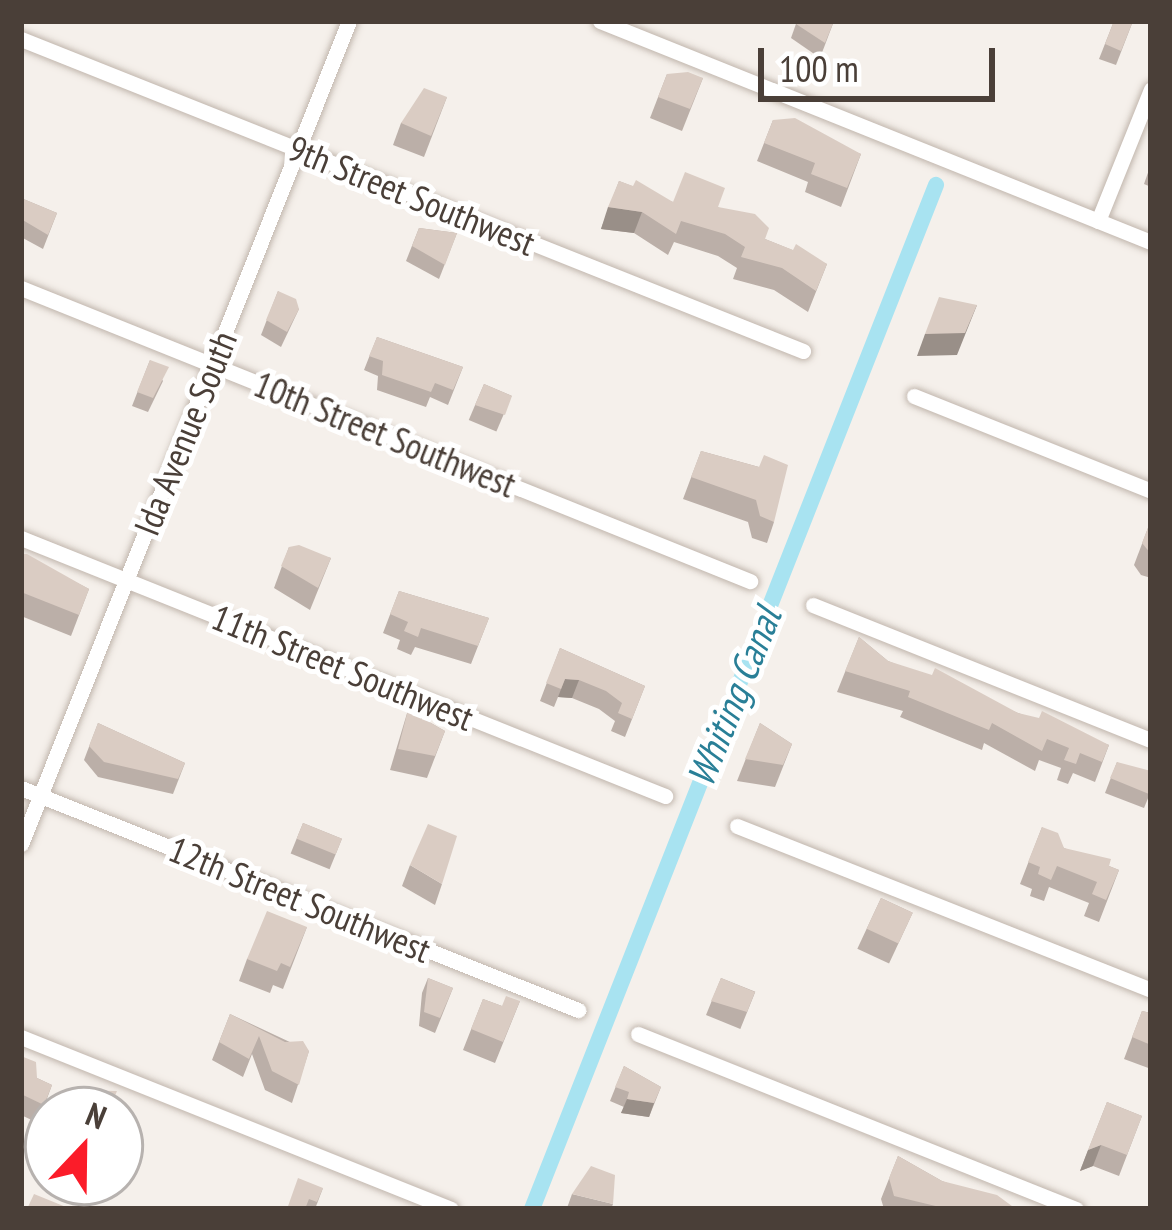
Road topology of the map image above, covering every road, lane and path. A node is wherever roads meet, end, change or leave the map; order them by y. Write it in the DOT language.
graph roads {
  1 [pos="349,21"];
  2 [pos="600,21"];
  3 [pos="21,39"];
  4 [pos="1151,89"];
  5 [pos="298,149"];
  6 [pos="1098,221"];
  7 [pos="1151,242"];
  8 [pos="21,288"];
  9 [pos="803,351"];
  10 [pos="212,364"];
  11 [pos="914,395"];
  12 [pos="1151,490"];
  13 [pos="21,538"];
  14 [pos="127,580"];
  15 [pos="750,581"];
  16 [pos="813,605"];
  17 [pos="1151,740"];
  18 [pos="21,788"];
  19 [pos="40,796"];
  20 [pos="665,796"];
  21 [pos="737,826"];
  22 [pos="21,844"];
  23 [pos="1151,990"];
  24 [pos="578,1010"];
  25 [pos="638,1034"];
  26 [pos="21,1037"];
  27 [pos="451,1209"];
  28 [pos="1076,1209"];
  1 -- 5 [label="street, Ida Avenue South"];
  2 -- 6 [label="street"];
  3 -- 5 [label="street, 9th Street Southwest"];
  4 -- 6 [label="street"];
  5 -- 9 [label="street, 9th Street Southwest"];
  5 -- 10 [label="street, Ida Avenue South"];
  6 -- 7 [label="street"];
  8 -- 10 [label="street, 10th Street Southwest"];
  10 -- 14 [label="street, Ida Avenue South"];
  10 -- 15 [label="street, 10th Street Southwest"];
  11 -- 12 [label="street"];
  13 -- 14 [label="street, 11th Street Southwest"];
  14 -- 19 [label="street, Ida Avenue South"];
  14 -- 20 [label="street, 11th Street Southwest"];
  16 -- 17 [label="street"];
  18 -- 19 [label="street, 12th Street Southwest"];
  19 -- 22 [label="street, Ida Avenue South"];
  19 -- 24 [label="street, 12th Street Southwest"];
  21 -- 23 [label="street"];
  25 -- 28 [label="street"];
  26 -- 27 [label="street"];
}
